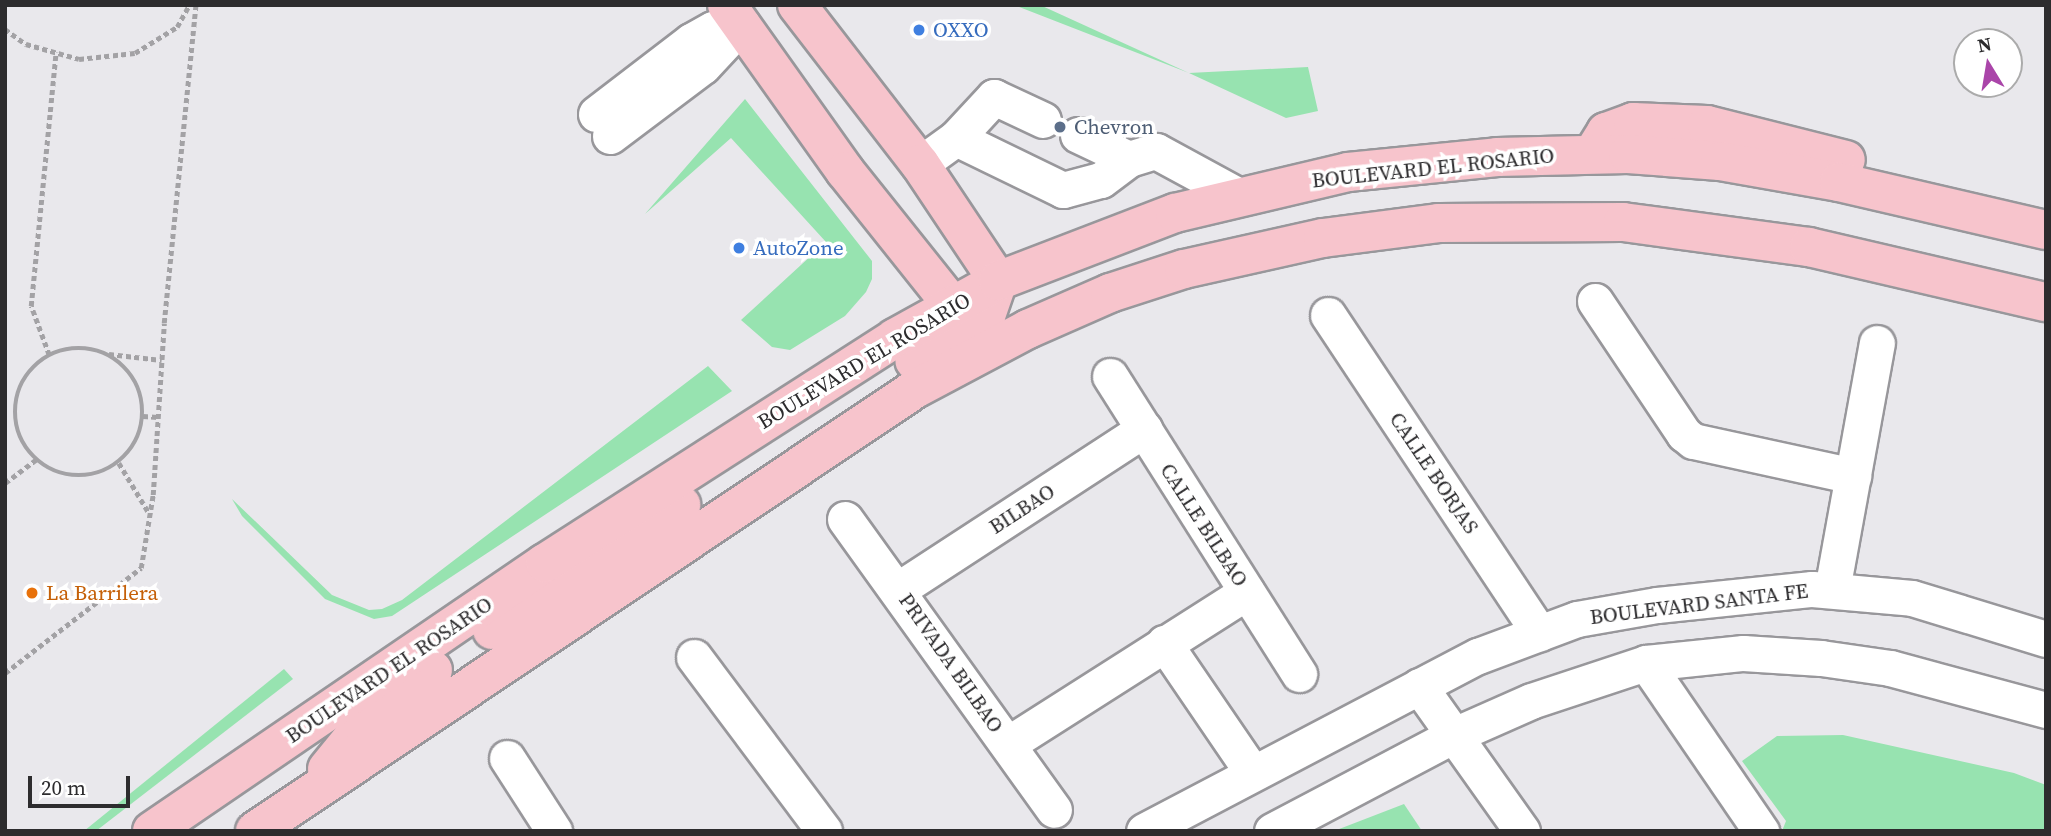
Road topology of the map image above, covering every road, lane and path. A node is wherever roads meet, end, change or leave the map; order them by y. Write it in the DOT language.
graph roads {
  1 [pos="189,5"];
  2 [pos="197,5"];
  3 [pos="797,5"];
  4 [pos="746,12"];
  5 [pos="5,29"];
  6 [pos="56,52"];
  7 [pos="1043,120"];
  8 [pos="603,125"];
  9 [pos="1078,135"];
  10 [pos="956,138"];
  11 [pos="1593,153"];
  12 [pos="1129,159"];
  13 [pos="920,164"];
  14 [pos="1237,195"];
  15 [pos="2046,208"];
  16 [pos="2046,230"];
  17 [pos="979,300"];
  18 [pos="1595,300"];
  19 [pos="2046,302"];
  20 [pos="1328,315"];
  21 [pos="1028,329"];
  22 [pos="1877,343"];
  23 [pos="108,354"];
  24 [pos="49,355"];
  25 [pos="162,360"];
  26 [pos="1110,376"];
  27 [pos="143,416"];
  28 [pos="158,417"];
  29 [pos="1144,429"];
  30 [pos="36,460"];
  31 [pos="119,463"];
  32 [pos="1853,476"];
  33 [pos="5,483"];
  34 [pos="150,515"];
  35 [pos="845,519"];
  36 [pos="900,589"];
  37 [pos="1832,590"];
  38 [pos="1247,592"];
  39 [pos="1539,633"];
  40 [pos="2046,639"];
  41 [pos="1164,643"];
  42 [pos="694,657"];
  43 [pos="1646,663"];
  44 [pos="5,664"];
  45 [pos="7,671"];
  46 [pos="1299,674"];
  47 [pos="1419,686"];
  48 [pos="2046,710"];
  49 [pos="1452,736"];
  50 [pos="1008,744"];
  51 [pos="507,758"];
  52 [pos="1252,772"];
  53 [pos="300,802"];
  54 [pos="1054,810"];
  55 [pos="152,831"];
  56 [pos="255,831"];
  57 [pos="554,831"];
  58 [pos="824,831"];
  59 [pos="1144,831"];
  60 [pos="1272,831"];
  61 [pos="1522,831"];
  62 [pos="1762,831"];
  1 -- 6 [label="path"];
  2 -- 25 [label="path"];
  3 -- 13 [label="main road"];
  4 -- 8 [label="street"];
  4 -- 17 [label="main road"];
  5 -- 6 [label="path"];
  6 -- 24 [label="path"];
  7 -- 10 [label="street"];
  9 -- 12 [label="street"];
  10 -- 12 [label="street"];
  10 -- 13 [label="street"];
  11 -- 14 [label="main road, BOULEVARD EL ROSARIO"];
  11 -- 15 [label="main road"];
  11 -- 16 [label="main road, BOULEVARD EL ROSARIO"];
  12 -- 14 [label="street"];
  13 -- 17 [label="main road"];
  14 -- 17 [label="main road, BOULEVARD EL ROSARIO"];
  17 -- 21 [label="main road"];
  17 -- 53 [label="main road"];
  17 -- 55 [label="main road, BOULEVARD EL ROSARIO"];
  18 -- 32 [label="street"];
  19 -- 21 [label="main road"];
  20 -- 39 [label="street, CALLE BORJAS"];
  21 -- 53 [label="main road"];
  22 -- 32 [label="street"];
  23 -- 24 [label="path"];
  23 -- 25 [label="path"];
  23 -- 27 [label="path"];
  24 -- 30 [label="path"];
  25 -- 28 [label="path"];
  26 -- 29 [label="street, CALLE BILBAO"];
  27 -- 28 [label="path"];
  27 -- 31 [label="path"];
  28 -- 34 [label="path"];
  29 -- 36 [label="street, BILBAO"];
  29 -- 38 [label="street, CALLE BILBAO"];
  30 -- 31 [label="path"];
  30 -- 33 [label="path"];
  31 -- 34 [label="path"];
  32 -- 37 [label="street"];
  34 -- 45 [label="path"];
  35 -- 36 [label="street, PRIVADA BILBAO"];
  36 -- 50 [label="street, PRIVADA BILBAO"];
  37 -- 39 [label="street, BOULEVARD SANTA FE"];
  37 -- 40 [label="street, BOULEVARD SANTA FE"];
  38 -- 41 [label="street"];
  38 -- 46 [label="street, CALLE BILBAO"];
  39 -- 47 [label="street, BOULEVARD SANTA FE"];
  41 -- 50 [label="street"];
  41 -- 52 [label="street"];
  42 -- 58 [label="street"];
  43 -- 48 [label="street"];
  43 -- 49 [label="street"];
  43 -- 62 [label="street"];
  44 -- 45 [label="path"];
  47 -- 49 [label="street"];
  47 -- 52 [label="street, BOULEVARD SANTA FE"];
  49 -- 60 [label="street"];
  49 -- 61 [label="street"];
  50 -- 54 [label="street, PRIVADA BILBAO"];
  51 -- 57 [label="street"];
  52 -- 59 [label="street, BOULEVARD SANTA FE"];
  53 -- 56 [label="main road"];
}
